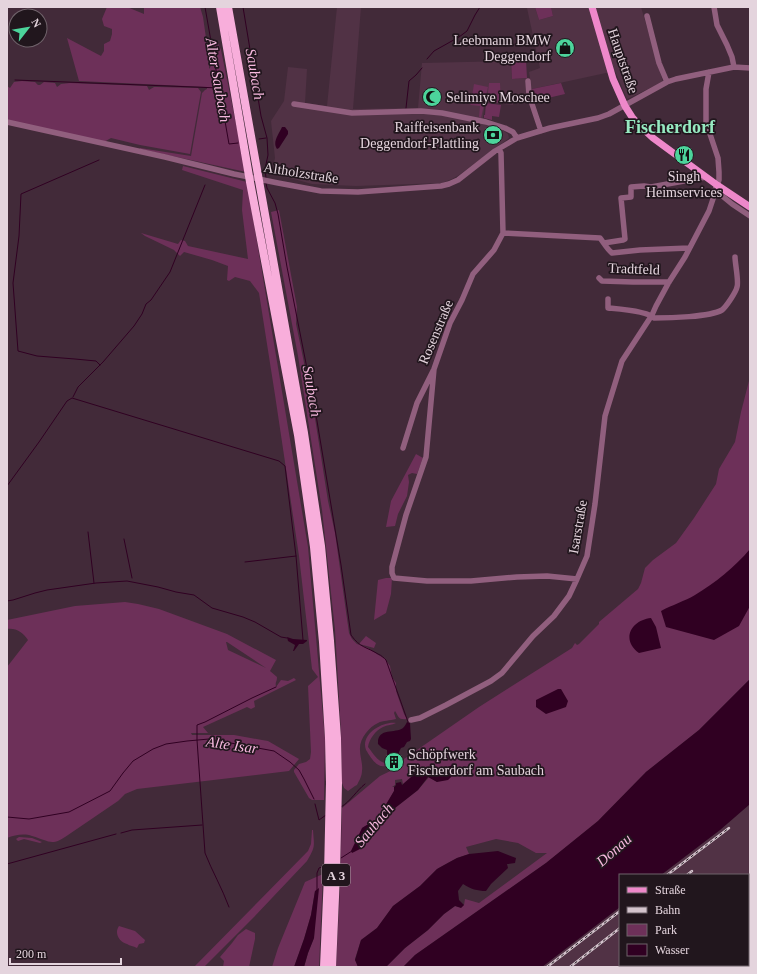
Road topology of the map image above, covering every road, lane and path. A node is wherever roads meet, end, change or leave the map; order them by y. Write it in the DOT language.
graph roads {
  1 [pos="216,7"];
  2 [pos="220,7"];
  3 [pos="228,7"];
  4 [pos="592,7"];
  5 [pos="714,7"];
  6 [pos="646,16"];
  7 [pos="228,50"];
  8 [pos="734,67"];
  9 [pos="750,68"];
  10 [pos="709,72"];
  11 [pos="528,81"];
  12 [pos="667,82"];
  13 [pos="294,104"];
  14 [pos="625,106"];
  15 [pos="7,122"];
  16 [pos="541,131"];
  17 [pos="518,138"];
  18 [pos="499,149"];
  19 [pos="706,177"];
  20 [pos="716,188"];
  21 [pos="750,207"];
  22 [pos="750,216"];
  23 [pos="503,233"];
  24 [pos="604,243"];
  25 [pos="689,248"];
  26 [pos="735,257"];
  27 [pos="599,278"];
  28 [pos="669,282"];
  29 [pos="608,299"];
  30 [pos="652,315"];
  31 [pos="434,369"];
  32 [pos="403,448"];
  33 [pos="577,579"];
  34 [pos="411,720"];
  35 [pos="334,783"];
  36 [pos="324,967"];
  37 [pos="332,967"];
  1 -- 7 [label="highway, A 3"];
  2 -- 7 [label="highway, A 3"];
  3 -- 35 [label="highway, A 3"];
  4 -- 14 [label="main road, Hauptstraße"];
  5 -- 8 [label="street"];
  6 -- 12 [label="street"];
  7 -- 35 [label="highway, A 3"];
  8 -- 9 [label="street, Altholzstraße"];
  8 -- 10 [label="street, Altholzstraße"];
  10 -- 12 [label="street, Altholzstraße"];
  10 -- 20 [label="street, Isarstraße"];
  11 -- 16 [label="street"];
  12 -- 14 [label="street, Altholzstraße"];
  13 -- 17 [label="street"];
  14 -- 16 [label="street, Altholzstraße"];
  14 -- 19 [label="main road, Hauptstraße"];
  15 -- 18 [label="street, Altholzstraße"];
  16 -- 17 [label="street, Altholzstraße"];
  17 -- 18 [label="street, Altholzstraße"];
  18 -- 23 [label="street, Rosenstraße"];
  19 -- 20 [label="main road, Hauptstraße"];
  19 -- 24 [label="street"];
  20 -- 21 [label="main road, Hauptstraße"];
  20 -- 22 [label="street"];
  20 -- 25 [label="street, Isarstraße"];
  23 -- 24 [label="street"];
  23 -- 31 [label="street, Rosenstraße"];
  24 -- 25 [label="street"];
  25 -- 28 [label="street, Isarstraße"];
  26 -- 30 [label="street"];
  27 -- 28 [label="street, Tradtfeld"];
  28 -- 30 [label="street, Isarstraße"];
  29 -- 30 [label="street"];
  30 -- 33 [label="street, Isarstraße"];
  31 -- 32 [label="street, Rosenstraße"];
  31 -- 33 [label="street"];
  33 -- 34 [label="street, Isarstraße"];
  35 -- 36 [label="highway, A 3"];
  35 -- 37 [label="highway, A 3"];
}
